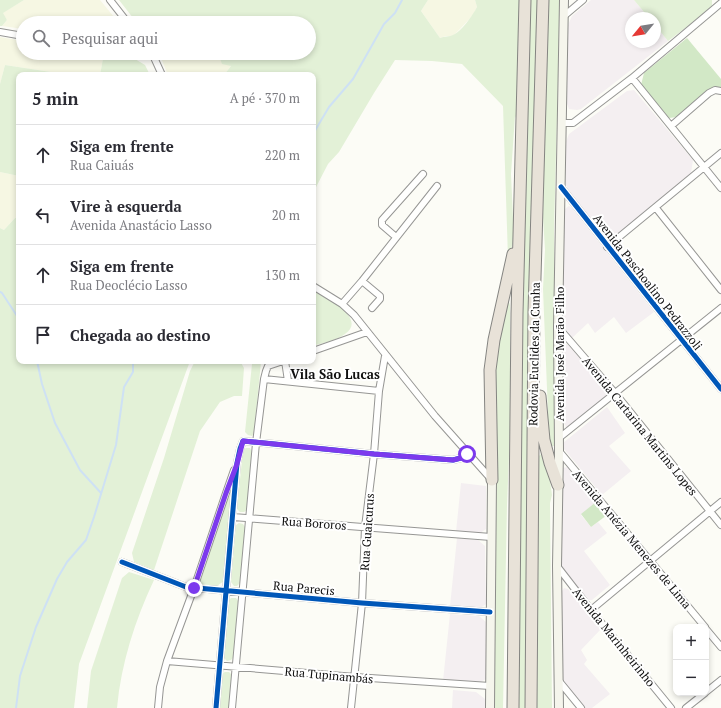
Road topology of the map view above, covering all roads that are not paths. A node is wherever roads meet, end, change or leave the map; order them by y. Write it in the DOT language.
graph roads {
  1 [pos="110,0"];
  2 [pos="526,0"];
  3 [pos="544,0"];
  4 [pos="564,0"];
  5 [pos="583,0"];
  6 [pos="721,3"];
  7 [pos="123,16"];
  8 [pos="564,16"];
  9 [pos="0,32"];
  10 [pos="16,35"];
  11 [pos="155,60"];
  12 [pos="161,72"];
  13 [pos="632,78"];
  14 [pos="719,90"];
  15 [pos="561,123"];
  16 [pos="671,126"];
  17 [pos="721,153"];
  18 [pos="704,167"];
  19 [pos="423,174"];
  20 [pos="438,186"];
  21 [pos="561,186"];
  22 [pos="721,188"];
  23 [pos="656,208"];
  24 [pos="519,220"];
  25 [pos="396,237"];
  26 [pos="608,247"];
  27 [pos="362,281"];
  28 [pos="316,288"];
  29 [pos="721,290"];
  30 [pos="342,304"];
  31 [pos="372,308"];
  32 [pos="721,308"];
  33 [pos="558,327"];
  34 [pos="534,329"];
  35 [pos="367,332"];
  36 [pos="681,340"];
  37 [pos="316,349"];
  38 [pos="385,356"];
  39 [pos="274,364"];
  40 [pos="285,364"];
  41 [pos="264,379"];
  42 [pos="288,381"];
  43 [pos="721,389"];
  44 [pos="379,391"];
  45 [pos="615,394"];
  46 [pos="558,438"];
  47 [pos="256,443"];
  48 [pos="559,451"];
  49 [pos="374,454"];
  50 [pos="467,454"];
  51 [pos="237,464"];
  52 [pos="492,480"];
  53 [pos="558,485"];
  54 [pos="721,502"];
  55 [pos="710,511"];
  56 [pos="233,518"];
  57 [pos="250,518"];
  58 [pos="721,525"];
  59 [pos="365,527"];
  60 [pos="491,537"];
  61 [pos="650,560"];
  62 [pos="122,562"];
  63 [pos="557,566"];
  64 [pos="194,588"];
  65 [pos="226,592"];
  66 [pos="242,592"];
  67 [pos="362,603"];
  68 [pos="590,610"];
  69 [pos="490,612"];
  70 [pos="702,624"];
  71 [pos="709,633"];
  72 [pos="721,647"];
  73 [pos="167,660"];
  74 [pos="220,666"];
  75 [pos="236,667"];
  76 [pos="355,678"];
  77 [pos="721,680"];
  78 [pos="559,681"];
  79 [pos="490,686"];
  80 [pos="709,690"];
  81 [pos="701,696"];
  82 [pos="158,708"];
  83 [pos="216,708"];
  84 [pos="232,708"];
  85 [pos="351,708"];
  86 [pos="490,708"];
  87 [pos="513,708"];
  88 [pos="531,708"];
  89 [pos="559,708"];
  90 [pos="581,708"];
  91 [pos="672,708"];
  92 [pos="686,708"];
  1 -- 7 [label="street"];
  2 -- 24 [label="highway, Rodovia Euclides da Cunha"];
  3 -- 34 [label="highway, Rodovia Euclides da Cunha"];
  4 -- 8 [label="main road, Avenida José Marão Filho"];
  5 -- 8 [label="street"];
  6 -- 13 [label="street"];
  8 -- 15 [label="main road, Avenida José Marão Filho"];
  9 -- 10 [label="street"];
  11 -- 12 [label="street"];
  13 -- 15 [label="street"];
  13 -- 16 [label="street"];
  14 -- 16 [label="street"];
  15 -- 21 [label="main road, Avenida José Marão Filho"];
  16 -- 18 [label="street"];
  17 -- 18 [label="street"];
  18 -- 22 [label="street"];
  18 -- 23 [label="street"];
  19 -- 25 [label="street"];
  20 -- 25 [label="street"];
  21 -- 26 [label="street, Avenida Paschoalino Pedrazzoli"];
  21 -- 33 [label="main road, Avenida José Marão Filho"];
  23 -- 26 [label="street"];
  23 -- 29 [label="street"];
  24 -- 52 [label="highway"];
  24 -- 87 [label="highway, Rodovia Euclides da Cunha"];
  25 -- 27 [label="street"];
  26 -- 36 [label="street, Avenida Paschoalino Pedrazzoli"];
  27 -- 30 [label="street"];
  27 -- 31 [label="street"];
  28 -- 30 [label="street"];
  30 -- 35 [label="street"];
  32 -- 36 [label="street"];
  33 -- 45 [label="street, Avenida Cartarina Martins Lopes"];
  33 -- 46 [label="main road, Avenida José Marão Filho"];
  34 -- 53 [label="highway"];
  34 -- 88 [label="highway, Rodovia Euclides da Cunha"];
  35 -- 37 [label="street"];
  35 -- 38 [label="street"];
  36 -- 43 [label="street, Avenida Paschoalino Pedrazzoli"];
  36 -- 45 [label="street"];
  38 -- 44 [label="street, Rua Guaicurus"];
  38 -- 50 [label="street"];
  39 -- 41 [label="street"];
  40 -- 42 [label="street"];
  41 -- 42 [label="street"];
  41 -- 47 [label="street"];
  42 -- 44 [label="street"];
  44 -- 49 [label="street, Rua Guaicurus"];
  45 -- 46 [label="street"];
  45 -- 55 [label="street, Avenida Cartarina Martins Lopes"];
  46 -- 48 [label="main road, Avenida José Marão Filho"];
  47 -- 49 [label="street"];
  47 -- 51 [label="street"];
  47 -- 57 [label="street"];
  48 -- 53 [label="main road, Avenida José Marão Filho"];
  48 -- 61 [label="street, Avenida Anézia Menezes de Lima"];
  49 -- 50 [label="street"];
  49 -- 59 [label="street, Rua Guaicurus"];
  50 -- 52 [label="street"];
  51 -- 56 [label="street"];
  51 -- 64 [label="street"];
  52 -- 60 [label="main road"];
  53 -- 63 [label="main road, Avenida José Marão Filho"];
  54 -- 55 [label="street"];
  55 -- 58 [label="street, Avenida Cartarina Martins Lopes"];
  55 -- 61 [label="street"];
  56 -- 57 [label="street, Rua Bororos"];
  56 -- 65 [label="street"];
  57 -- 59 [label="street, Rua Bororos"];
  57 -- 66 [label="street"];
  59 -- 60 [label="street, Rua Bororos"];
  59 -- 67 [label="street, Rua Guaicurus"];
  60 -- 69 [label="main road"];
  61 -- 68 [label="street"];
  61 -- 70 [label="street, Avenida Anézia Menezes de Lima"];
  62 -- 64 [label="street, Rua Parecis"];
  63 -- 68 [label="street, Avenida Marinheirinho"];
  63 -- 78 [label="main road, Avenida José Marão Filho"];
  64 -- 65 [label="street, Rua Parecis"];
  64 -- 73 [label="street"];
  65 -- 66 [label="street, Rua Parecis"];
  65 -- 74 [label="street"];
  66 -- 67 [label="street, Rua Parecis"];
  66 -- 75 [label="street"];
  67 -- 69 [label="street, Rua Parecis"];
  67 -- 76 [label="street, Rua Guaicurus"];
  68 -- 91 [label="street, Avenida Marinheirinho"];
  69 -- 79 [label="main road"];
  71 -- 72 [label="street, Avenida Anézia Menezes de Lima"];
  73 -- 74 [label="street, Rua Tupinambás"];
  73 -- 82 [label="street"];
  74 -- 75 [label="street, Rua Tupinambás"];
  74 -- 83 [label="street"];
  75 -- 76 [label="street, Rua Tupinambás"];
  75 -- 84 [label="street"];
  76 -- 79 [label="street, Rua Tupinambás"];
  76 -- 85 [label="street, Rua Guaicurus"];
  77 -- 80 [label="street"];
  78 -- 89 [label="main road, Avenida José Marão Filho"];
  78 -- 90 [label="street"];
  79 -- 86 [label="main road"];
  81 -- 92 [label="street"];
}
